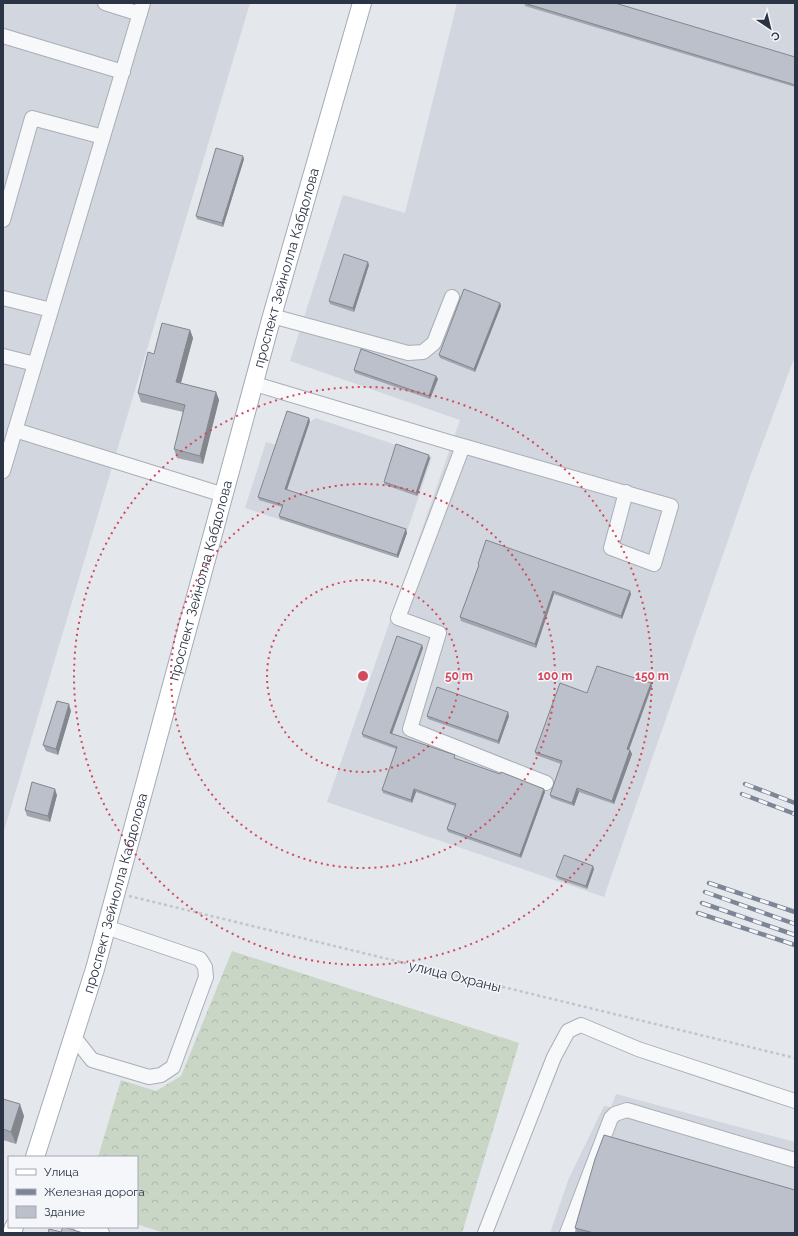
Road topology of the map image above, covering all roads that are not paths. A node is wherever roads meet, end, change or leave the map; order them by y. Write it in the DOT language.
graph roads {
  1 [pos="105,3"];
  2 [pos="362,3"];
  3 [pos="142,8"];
  4 [pos="3,36"];
  5 [pos="123,72"];
  6 [pos="103,137"];
  7 [pos="3,220"];
  8 [pos="452,297"];
  9 [pos="3,298"];
  10 [pos="51,310"];
  11 [pos="272,316"];
  12 [pos="3,356"];
  13 [pos="35,364"];
  14 [pos="255,384"];
  15 [pos="15,430"];
  16 [pos="463,446"];
  17 [pos="3,471"];
  18 [pos="626,492"];
  19 [pos="224,495"];
  20 [pos="546,783"];
  21 [pos="106,927"];
  22 [pos="74,1037"];
  23 [pos="795,1101"];
  24 [pos="35,1156"];
  25 [pos="795,1160"];
  26 [pos="84,1228"];
  27 [pos="102,1233"];
  28 [pos="485,1233"];
  29 [pos="567,1233"];
  1 -- 3 [label="street"];
  2 -- 11 [label="main road, проспект Зейнолла Кабдолова"];
  3 -- 5 [label="street"];
  4 -- 5 [label="street"];
  5 -- 6 [label="street"];
  6 -- 7 [label="street"];
  6 -- 10 [label="street"];
  8 -- 11 [label="street"];
  9 -- 10 [label="street"];
  10 -- 13 [label="street"];
  11 -- 14 [label="main road, проспект Зейнолла Кабдолова"];
  12 -- 13 [label="street"];
  13 -- 15 [label="street"];
  14 -- 16 [label="street"];
  14 -- 19 [label="main road, проспект Зейнолла Кабдолова"];
  15 -- 17 [label="street"];
  15 -- 19 [label="street"];
  16 -- 18 [label="street"];
  16 -- 20 [label="street"];
  18 -- 18 [label="street"];
  19 -- 21 [label="main road, проспект Зейнолла Кабдолова"];
  21 -- 22 [label="main road, проспект Зейнолла Кабдолова"];
  21 -- 22 [label="street"];
  22 -- 24 [label="main road, проспект Зейнолла Кабдолова"];
  23 -- 28 [label="street"];
  25 -- 29 [label="street"];
  26 -- 27 [label="street"];
}
